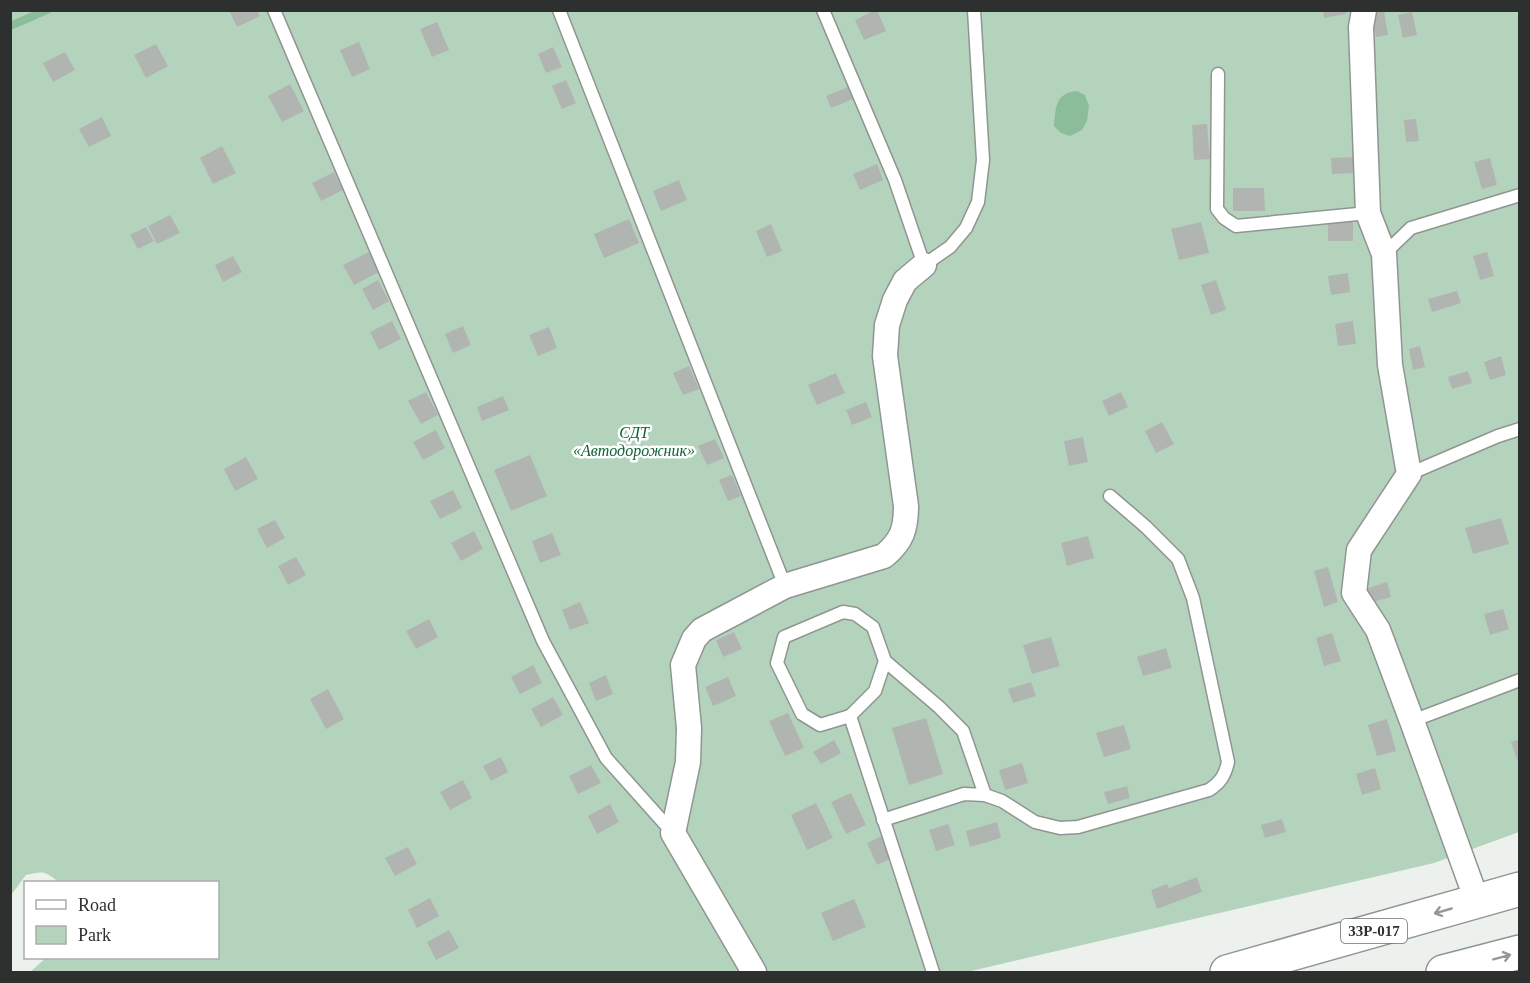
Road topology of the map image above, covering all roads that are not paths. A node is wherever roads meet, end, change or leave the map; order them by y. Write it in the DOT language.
graph roads {
  1 [pos="274,10"];
  2 [pos="560,10"];
  3 [pos="824,10"];
  4 [pos="974,10"];
  5 [pos="1364,10"];
  6 [pos="1218,74"];
  7 [pos="1520,195"];
  8 [pos="1368,213"];
  9 [pos="1384,254"];
  10 [pos="924,265"];
  11 [pos="1520,429"];
  12 [pos="1409,474"];
  13 [pos="1110,496"];
  14 [pos="785,586"];
  15 [pos="885,661"];
  16 [pos="1520,680"];
  17 [pos="850,716"];
  18 [pos="1412,721"];
  19 [pos="985,795"];
  20 [pos="883,820"];
  21 [pos="673,833"];
  22 [pos="1520,889"];
  23 [pos="1477,901"];
  24 [pos="1520,952"];
  25 [pos="754,972"];
  26 [pos="933,972"];
  27 [pos="1227,972"];
  28 [pos="1443,972"];
  1 -- 21 [label="lane"];
  2 -- 14 [label="lane"];
  3 -- 10 [label="lane"];
  4 -- 10 [label="lane"];
  5 -- 8 [label="street"];
  6 -- 8 [label="lane"];
  7 -- 9 [label="lane"];
  8 -- 9 [label="street"];
  9 -- 12 [label="street"];
  10 -- 14 [label="street"];
  11 -- 12 [label="lane"];
  12 -- 18 [label="street"];
  13 -- 19 [label="lane"];
  14 -- 21 [label="street"];
  15 -- 17 [label="lane"];
  15 -- 17 [label="lane"];
  15 -- 19 [label="lane"];
  16 -- 18 [label="lane"];
  17 -- 20 [label="lane"];
  18 -- 23 [label="street"];
  19 -- 20 [label="lane"];
  20 -- 26 [label="lane"];
  21 -- 25 [label="street"];
  22 -- 23 [label="highway, 33Р-017"];
  23 -- 27 [label="highway, 33Р-017, one-way"];
  28 -- 24 [label="highway, one-way"];
}
